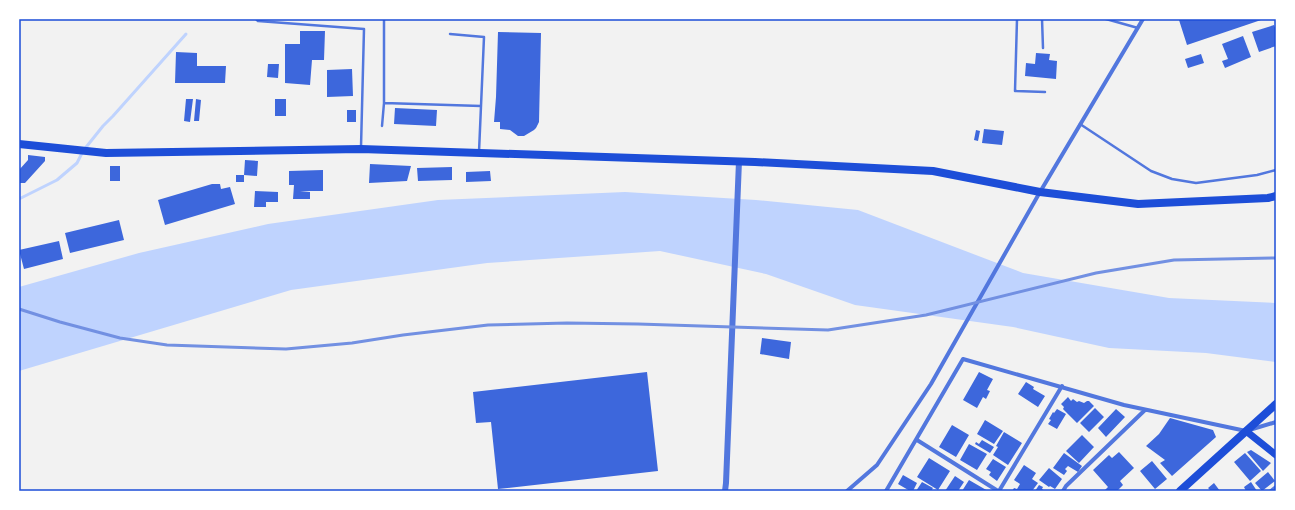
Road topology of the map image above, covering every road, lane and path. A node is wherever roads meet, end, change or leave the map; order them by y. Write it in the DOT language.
graph roads {
  1 [pos="256,19"];
  2 [pos="384,19"];
  3 [pos="1017,19"];
  4 [pos="1042,19"];
  5 [pos="1106,19"];
  6 [pos="1143,19"];
  7 [pos="1138,28"];
  8 [pos="450,34"];
  9 [pos="1042,48"];
  10 [pos="1045,92"];
  11 [pos="384,103"];
  12 [pos="481,106"];
  13 [pos="1080,124"];
  14 [pos="382,126"];
  15 [pos="19,144"];
  16 [pos="361,149"];
  17 [pos="479,153"];
  18 [pos="739,161"];
  19 [pos="1276,170"];
  20 [pos="1040,192"];
  21 [pos="1276,196"];
  22 [pos="1062,386"];
  23 [pos="1276,404"];
  24 [pos="1145,410"];
  25 [pos="1276,422"];
  26 [pos="1246,431"];
  27 [pos="917,440"];
  28 [pos="1276,455"];
  29 [pos="1276,487"];
  30 [pos="725,491"];
  31 [pos="847,491"];
  32 [pos="886,491"];
  33 [pos="998,491"];
  34 [pos="1063,491"];
  35 [pos="1180,491"];
  36 [pos="1271,491"];
  1 -- 16 [label="lane"];
  2 -- 11 [label="lane"];
  3 -- 10 [label="lane"];
  4 -- 9 [label="lane"];
  5 -- 7 [label="lane"];
  6 -- 7 [label="street"];
  7 -- 13 [label="street"];
  8 -- 12 [label="lane"];
  11 -- 12 [label="lane"];
  11 -- 14 [label="lane"];
  12 -- 17 [label="lane"];
  13 -- 19 [label="lane"];
  13 -- 20 [label="street"];
  15 -- 16 [label="main road"];
  16 -- 17 [label="main road"];
  17 -- 18 [label="main road"];
  18 -- 20 [label="main road"];
  18 -- 30 [label="street"];
  20 -- 21 [label="main road"];
  20 -- 31 [label="street"];
  22 -- 24 [label="street"];
  22 -- 27 [label="street"];
  22 -- 33 [label="street"];
  23 -- 26 [label="main road"];
  24 -- 26 [label="street"];
  24 -- 34 [label="street"];
  25 -- 26 [label="street"];
  26 -- 28 [label="main road"];
  26 -- 35 [label="main road"];
  27 -- 32 [label="street"];
  27 -- 33 [label="street"];
  29 -- 36 [label="street"];
}
